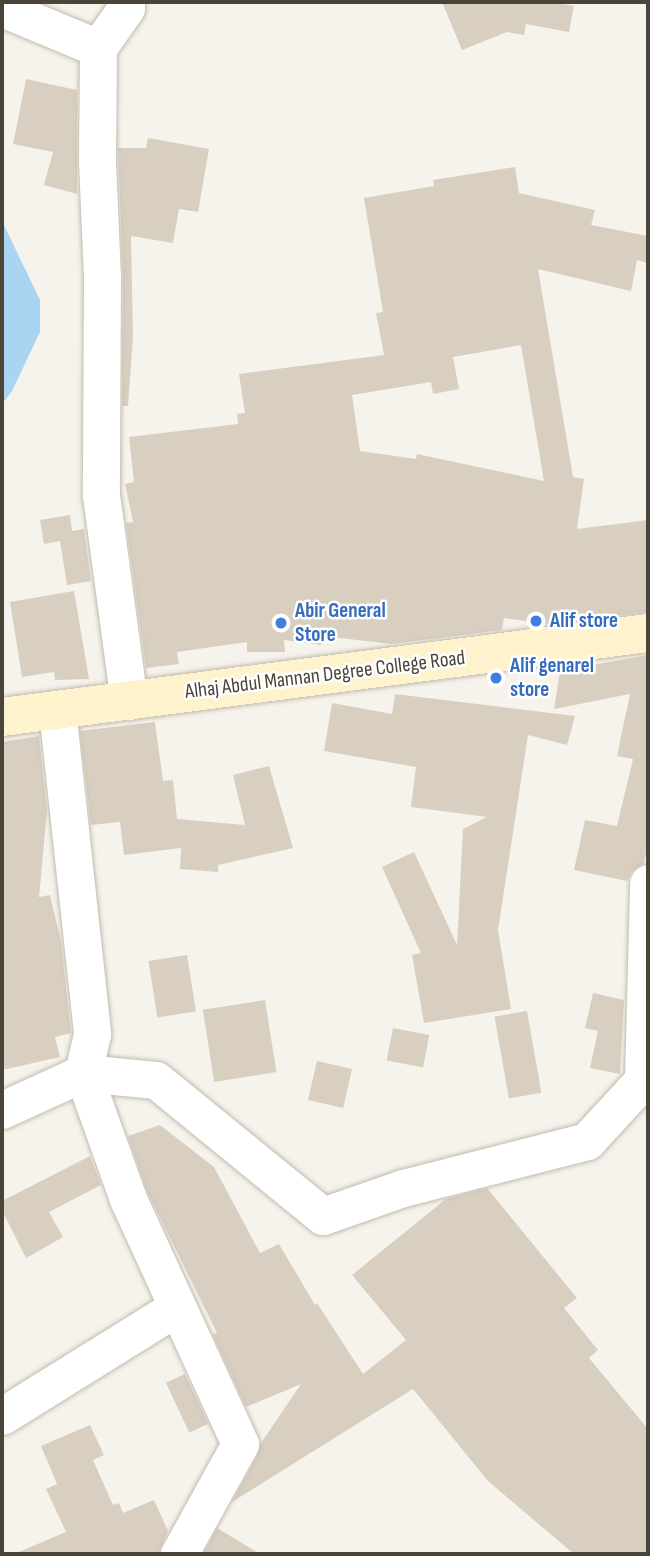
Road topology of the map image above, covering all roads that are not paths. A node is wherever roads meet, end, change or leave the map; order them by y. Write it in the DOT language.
graph roads {
  1 [pos="126,2"];
  2 [pos="2,8"];
  3 [pos="98,48"];
  4 [pos="648,633"];
  5 [pos="129,701"];
  6 [pos="57,710"];
  7 [pos="2,717"];
  8 [pos="648,883"];
  9 [pos="83,1073"];
  10 [pos="2,1110"];
  11 [pos="177,1307"];
  12 [pos="2,1416"];
  13 [pos="178,1554"];
  1 -- 3 [label="street"];
  2 -- 3 [label="street"];
  3 -- 5 [label="street"];
  4 -- 5 [label="street, Alhaj Abdul Mannan Degree College Road"];
  5 -- 6 [label="street, Alhaj Abdul Mannan Degree College Road"];
  6 -- 7 [label="street, Alhaj Abdul Mannan Degree College Road"];
  6 -- 9 [label="street"];
  8 -- 9 [label="street"];
  9 -- 10 [label="street"];
  9 -- 11 [label="street"];
  11 -- 12 [label="street"];
  11 -- 13 [label="street"];
}
